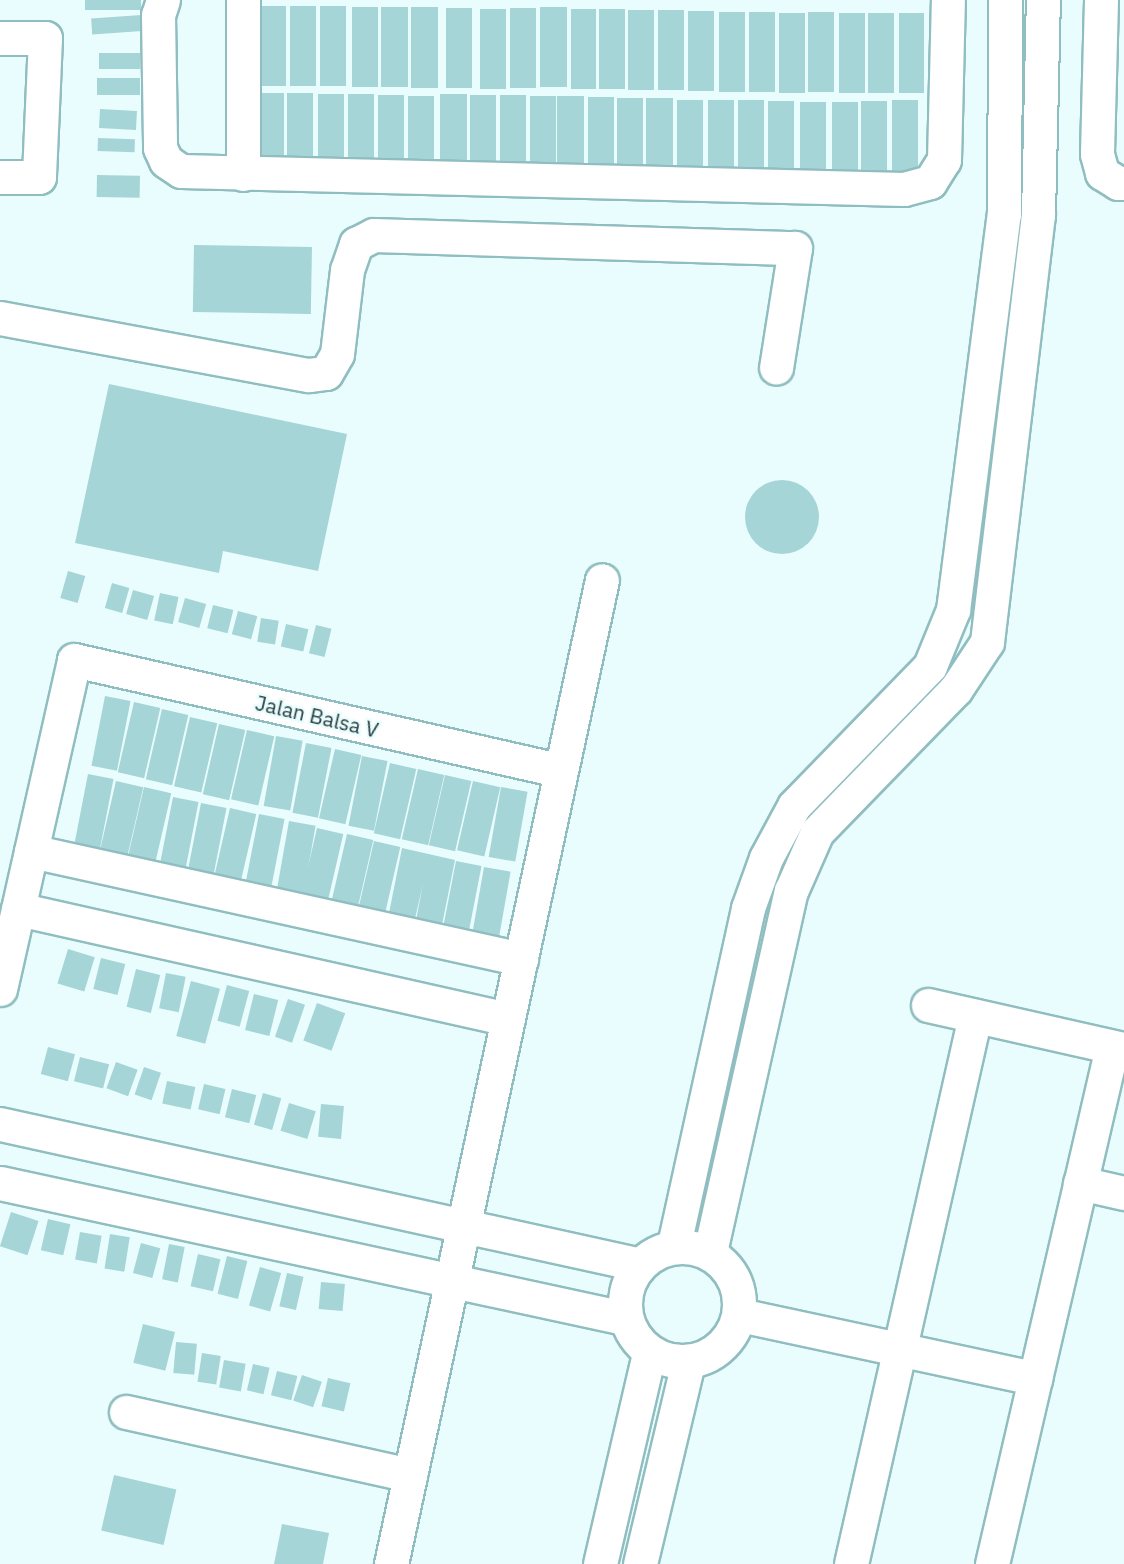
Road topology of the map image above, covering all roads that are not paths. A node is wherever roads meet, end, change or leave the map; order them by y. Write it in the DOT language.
graph roads {
  1 [pos="163,0"];
  2 [pos="243,0"];
  3 [pos="948,0"];
  4 [pos="1005,0"];
  5 [pos="1043,0"];
  6 [pos="1101,0"];
  7 [pos="0,38"];
  8 [pos="243,174"];
  9 [pos="0,177"];
  10 [pos="1124,183"];
  11 [pos="1004,214"];
  12 [pos="1038,215"];
  13 [pos="0,318"];
  14 [pos="776,368"];
  15 [pos="602,580"];
  16 [pos="561,771"];
  17 [pos="31,851"];
  18 [pos="18,909"];
  19 [pos="521,958"];
  20 [pos="0,989"];
  21 [pos="928,1005"];
  22 [pos="975,1016"];
  23 [pos="508,1018"];
  24 [pos="1118,1048"];
  25 [pos="0,1124"];
  26 [pos="0,1183"];
  27 [pos="1080,1183"];
  28 [pos="1124,1193"];
  29 [pos="464,1226"];
  30 [pos="674,1245"];
  31 [pos="710,1252"];
  32 [pos="637,1264"];
  33 [pos="452,1281"];
  34 [pos="740,1315"];
  35 [pos="624,1318"];
  36 [pos="899,1349"];
  37 [pos="649,1353"];
  38 [pos="688,1363"];
  39 [pos="1035,1378"];
  40 [pos="126,1412"];
  41 [pos="410,1475"];
  42 [pos="391,1564"];
  43 [pos="600,1564"];
  44 [pos="640,1564"];
  45 [pos="852,1564"];
  46 [pos="992,1564"];
  1 -- 8 [label="street"];
  2 -- 8 [label="street"];
  3 -- 8 [label="street"];
  4 -- 11 [label="street"];
  5 -- 12 [label="street"];
  6 -- 10 [label="street"];
  7 -- 9 [label="street"];
  11 -- 12 [label="street"];
  11 -- 30 [label="street"];
  12 -- 31 [label="street"];
  13 -- 14 [label="street"];
  15 -- 16 [label="street"];
  16 -- 17 [label="street, Jalan Balsa V"];
  16 -- 19 [label="street"];
  17 -- 18 [label="street"];
  17 -- 19 [label="street"];
  18 -- 20 [label="street"];
  18 -- 23 [label="street"];
  19 -- 23 [label="street"];
  21 -- 22 [label="street"];
  22 -- 24 [label="street"];
  22 -- 36 [label="street"];
  23 -- 29 [label="street"];
  24 -- 27 [label="street"];
  25 -- 29 [label="street"];
  26 -- 33 [label="street"];
  27 -- 28 [label="street"];
  27 -- 39 [label="street"];
  29 -- 32 [label="street"];
  29 -- 33 [label="street"];
  30 -- 31 [label="street"];
  30 -- 32 [label="street"];
  31 -- 34 [label="street"];
  32 -- 35 [label="street"];
  33 -- 35 [label="street"];
  33 -- 41 [label="street"];
  34 -- 36 [label="street"];
  34 -- 38 [label="street"];
  35 -- 37 [label="street"];
  36 -- 39 [label="street"];
  36 -- 45 [label="street"];
  37 -- 38 [label="street"];
  37 -- 43 [label="street"];
  38 -- 44 [label="street"];
  39 -- 46 [label="street"];
  40 -- 41 [label="street"];
  41 -- 42 [label="street"];
}
